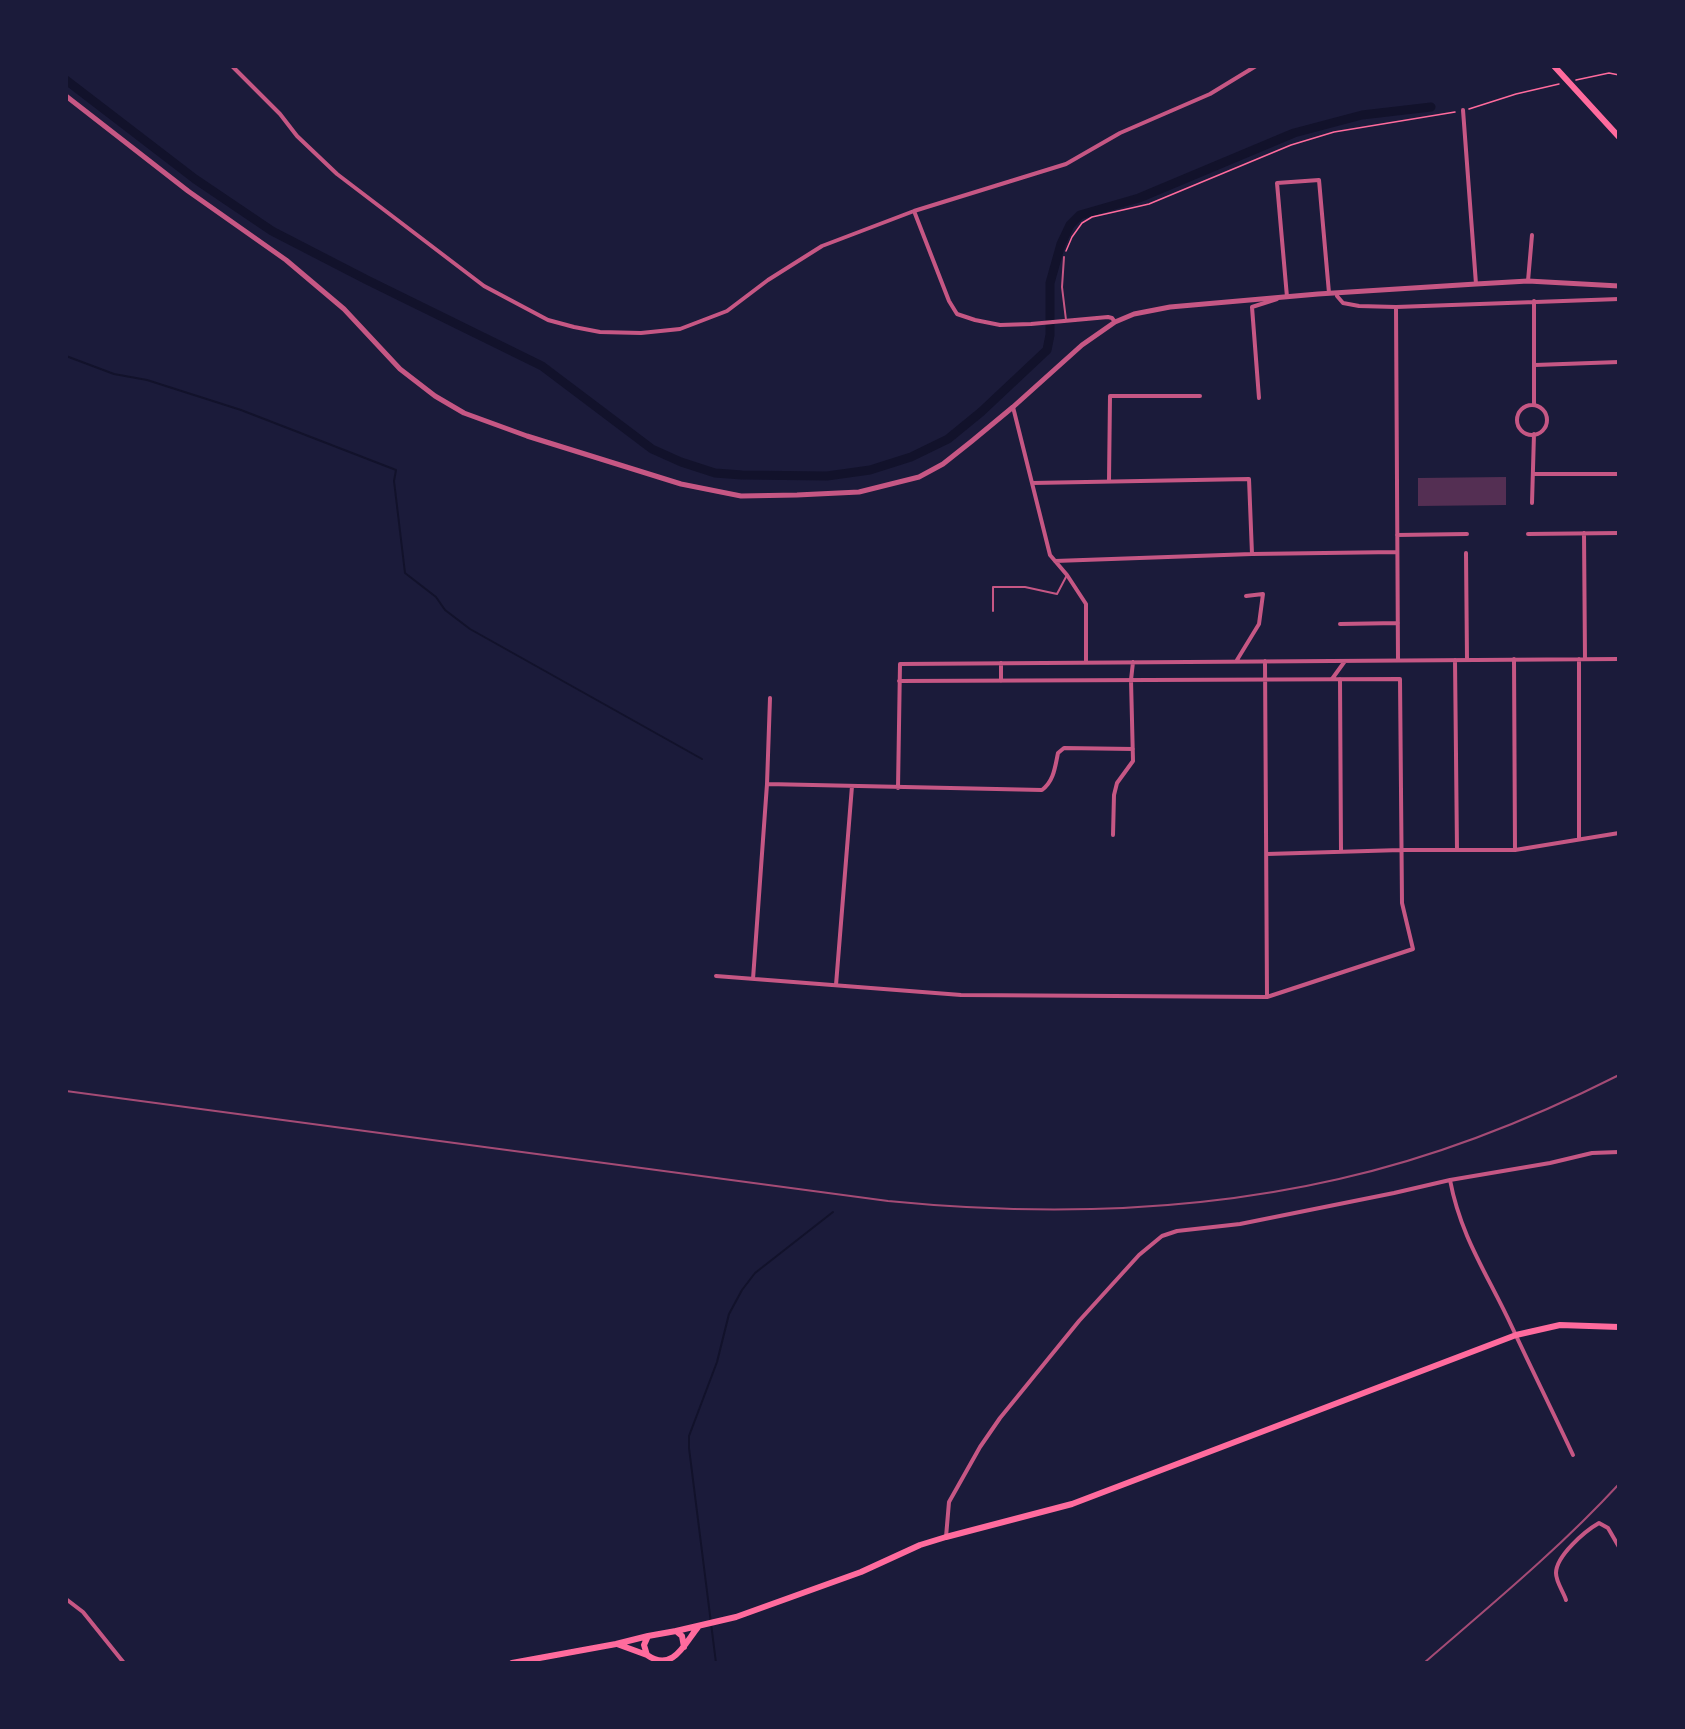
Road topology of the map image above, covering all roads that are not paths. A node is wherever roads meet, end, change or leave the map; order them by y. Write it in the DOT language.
graph roads {
  1 [pos="232,66"];
  2 [pos="1256,66"];
  3 [pos="1554,66"];
  4 [pos="66,96"];
  5 [pos="1463,110"];
  6 [pos="1619,137"];
  7 [pos="914,212"];
  8 [pos="1532,235"];
  9 [pos="1064,257"];
  10 [pos="1528,281"];
  11 [pos="1476,284"];
  12 [pos="1619,286"];
  13 [pos="1329,293"];
  14 [pos="1337,293"];
  15 [pos="1287,297"];
  16 [pos="1619,299"];
  17 [pos="1534,301"];
  18 [pos="1396,307"];
  19 [pos="1066,320"];
  20 [pos="1115,322"];
  21 [pos="1619,362"];
  22 [pos="1535,365"];
  23 [pos="1200,396"];
  24 [pos="1259,398"];
  25 [pos="1534,405"];
  26 [pos="1014,407"];
  27 [pos="1534,434"];
  28 [pos="1534,474"];
  29 [pos="1619,474"];
  30 [pos="1109,481"];
  31 [pos="1032,483"];
  32 [pos="1532,502"];
  33 [pos="1584,533"];
  34 [pos="1619,533"];
  35 [pos="1467,534"];
  36 [pos="1528,534"];
  37 [pos="1397,535"];
  38 [pos="1397,552"];
  39 [pos="1466,553"];
  40 [pos="1252,554"];
  41 [pos="1055,561"];
  42 [pos="1066,575"];
  43 [pos="1246,596"];
  44 [pos="993,611"];
  45 [pos="1398,623"];
  46 [pos="1340,624"];
  47 [pos="1514,659"];
  48 [pos="1579,659"];
  49 [pos="1586,659"];
  50 [pos="1619,659"];
  51 [pos="1346,660"];
  52 [pos="1398,660"];
  53 [pos="1455,660"];
  54 [pos="1467,660"];
  55 [pos="1237,661"];
  56 [pos="1265,661"];
  57 [pos="1086,662"];
  58 [pos="1133,662"];
  59 [pos="1001,663"];
  60 [pos="1332,679"];
  61 [pos="1340,679"];
  62 [pos="1131,680"];
  63 [pos="1265,680"];
  64 [pos="899,681"];
  65 [pos="1001,681"];
  66 [pos="770,698"];
  67 [pos="1133,749"];
  68 [pos="767,784"];
  69 [pos="852,786"];
  70 [pos="898,788"];
  71 [pos="1619,833"];
  72 [pos="1113,835"];
  73 [pos="1579,839"];
  74 [pos="1401,850"];
  75 [pos="1457,850"];
  76 [pos="1515,850"];
  77 [pos="1341,853"];
  78 [pos="1267,854"];
  79 [pos="716,976"];
  80 [pos="753,979"];
  81 [pos="836,985"];
  82 [pos="1267,997"];
  83 [pos="1619,1152"];
  84 [pos="1450,1180"];
  85 [pos="1619,1327"];
  86 [pos="1516,1335"];
  87 [pos="1573,1455"];
  88 [pos="945,1537"];
  89 [pos="1619,1547"];
  90 [pos="66,1599"];
  91 [pos="1566,1600"];
  92 [pos="699,1627"];
  93 [pos="676,1631"];
  94 [pos="648,1636"];
  95 [pos="616,1644"];
  96 [pos="684,1647"];
  97 [pos="647,1655"];
  98 [pos="676,1656"];
  99 [pos="656,1661"];
  100 [pos="124,1663"];
  101 [pos="512,1663"];
  102 [pos="672,1663"];
  1 -- 7 [label="street"];
  2 -- 7 [label="street"];
  3 -- 6 [label="main road"];
  4 -- 26 [label="street"];
  5 -- 11 [label="street"];
  7 -- 19 [label="street"];
  8 -- 10 [label="street"];
  9 -- 19 [label="lane"];
  10 -- 11 [label="street"];
  10 -- 12 [label="street"];
  11 -- 14 [label="street"];
  13 -- 14 [label="street"];
  13 -- 15 [label="street"];
  13 -- 15 [label="street"];
  14 -- 18 [label="street"];
  15 -- 20 [label="street"];
  15 -- 24 [label="street"];
  16 -- 17 [label="street"];
  17 -- 18 [label="street"];
  17 -- 22 [label="street"];
  18 -- 37 [label="street"];
  19 -- 20 [label="street"];
  20 -- 26 [label="street"];
  21 -- 22 [label="street"];
  22 -- 25 [label="street"];
  23 -- 30 [label="street"];
  25 -- 27 [label="street"];
  25 -- 27 [label="street"];
  26 -- 31 [label="street"];
  27 -- 28 [label="street"];
  28 -- 29 [label="street"];
  28 -- 32 [label="street"];
  30 -- 31 [label="street"];
  30 -- 40 [label="street"];
  31 -- 41 [label="street"];
  33 -- 34 [label="street"];
  33 -- 36 [label="street"];
  33 -- 49 [label="street"];
  35 -- 37 [label="street"];
  37 -- 38 [label="street"];
  38 -- 40 [label="street"];
  38 -- 45 [label="street"];
  39 -- 54 [label="street"];
  40 -- 41 [label="street"];
  41 -- 42 [label="street"];
  42 -- 44 [label="lane"];
  42 -- 57 [label="street"];
  43 -- 55 [label="street"];
  45 -- 46 [label="street"];
  45 -- 52 [label="street"];
  47 -- 48 [label="street"];
  47 -- 54 [label="street"];
  47 -- 76 [label="street"];
  48 -- 49 [label="street"];
  48 -- 73 [label="street"];
  49 -- 50 [label="street"];
  51 -- 52 [label="street"];
  51 -- 56 [label="street"];
  51 -- 60 [label="street"];
  52 -- 53 [label="street"];
  53 -- 54 [label="street"];
  53 -- 75 [label="street"];
  55 -- 56 [label="street"];
  55 -- 58 [label="street"];
  56 -- 63 [label="street"];
  57 -- 58 [label="street"];
  57 -- 59 [label="street"];
  58 -- 62 [label="street"];
  59 -- 64 [label="street"];
  59 -- 65 [label="street"];
  60 -- 61 [label="street"];
  60 -- 63 [label="street"];
  61 -- 74 [label="street"];
  61 -- 77 [label="street"];
  62 -- 63 [label="street"];
  62 -- 65 [label="street"];
  62 -- 67 [label="street"];
  63 -- 78 [label="street"];
  64 -- 65 [label="street"];
  64 -- 70 [label="street"];
  66 -- 68 [label="street"];
  67 -- 70 [label="street"];
  67 -- 72 [label="street"];
  68 -- 69 [label="street"];
  68 -- 80 [label="street"];
  69 -- 70 [label="street"];
  69 -- 81 [label="street"];
  71 -- 73 [label="street"];
  73 -- 76 [label="street"];
  74 -- 75 [label="street"];
  74 -- 77 [label="street"];
  74 -- 82 [label="street"];
  75 -- 76 [label="street"];
  77 -- 78 [label="street"];
  78 -- 82 [label="street"];
  79 -- 80 [label="street"];
  80 -- 81 [label="street"];
  81 -- 82 [label="street"];
  83 -- 84 [label="street"];
  84 -- 86 [label="street"];
  84 -- 88 [label="street"];
  85 -- 86 [label="main road"];
  86 -- 87 [label="street"];
  86 -- 88 [label="main road"];
  88 -- 92 [label="main road"];
  89 -- 91 [label="street"];
  90 -- 100 [label="street"];
  92 -- 93 [label="main road"];
  92 -- 96 [label="main road"];
  93 -- 94 [label="main road"];
  93 -- 96 [label="main road"];
  94 -- 95 [label="main road"];
  94 -- 97 [label="main road"];
  95 -- 97 [label="main road"];
  95 -- 101 [label="main road"];
  96 -- 98 [label="main road"];
  97 -- 99 [label="main road"];
  98 -- 99 [label="main road"];
  98 -- 102 [label="main road"];
}
